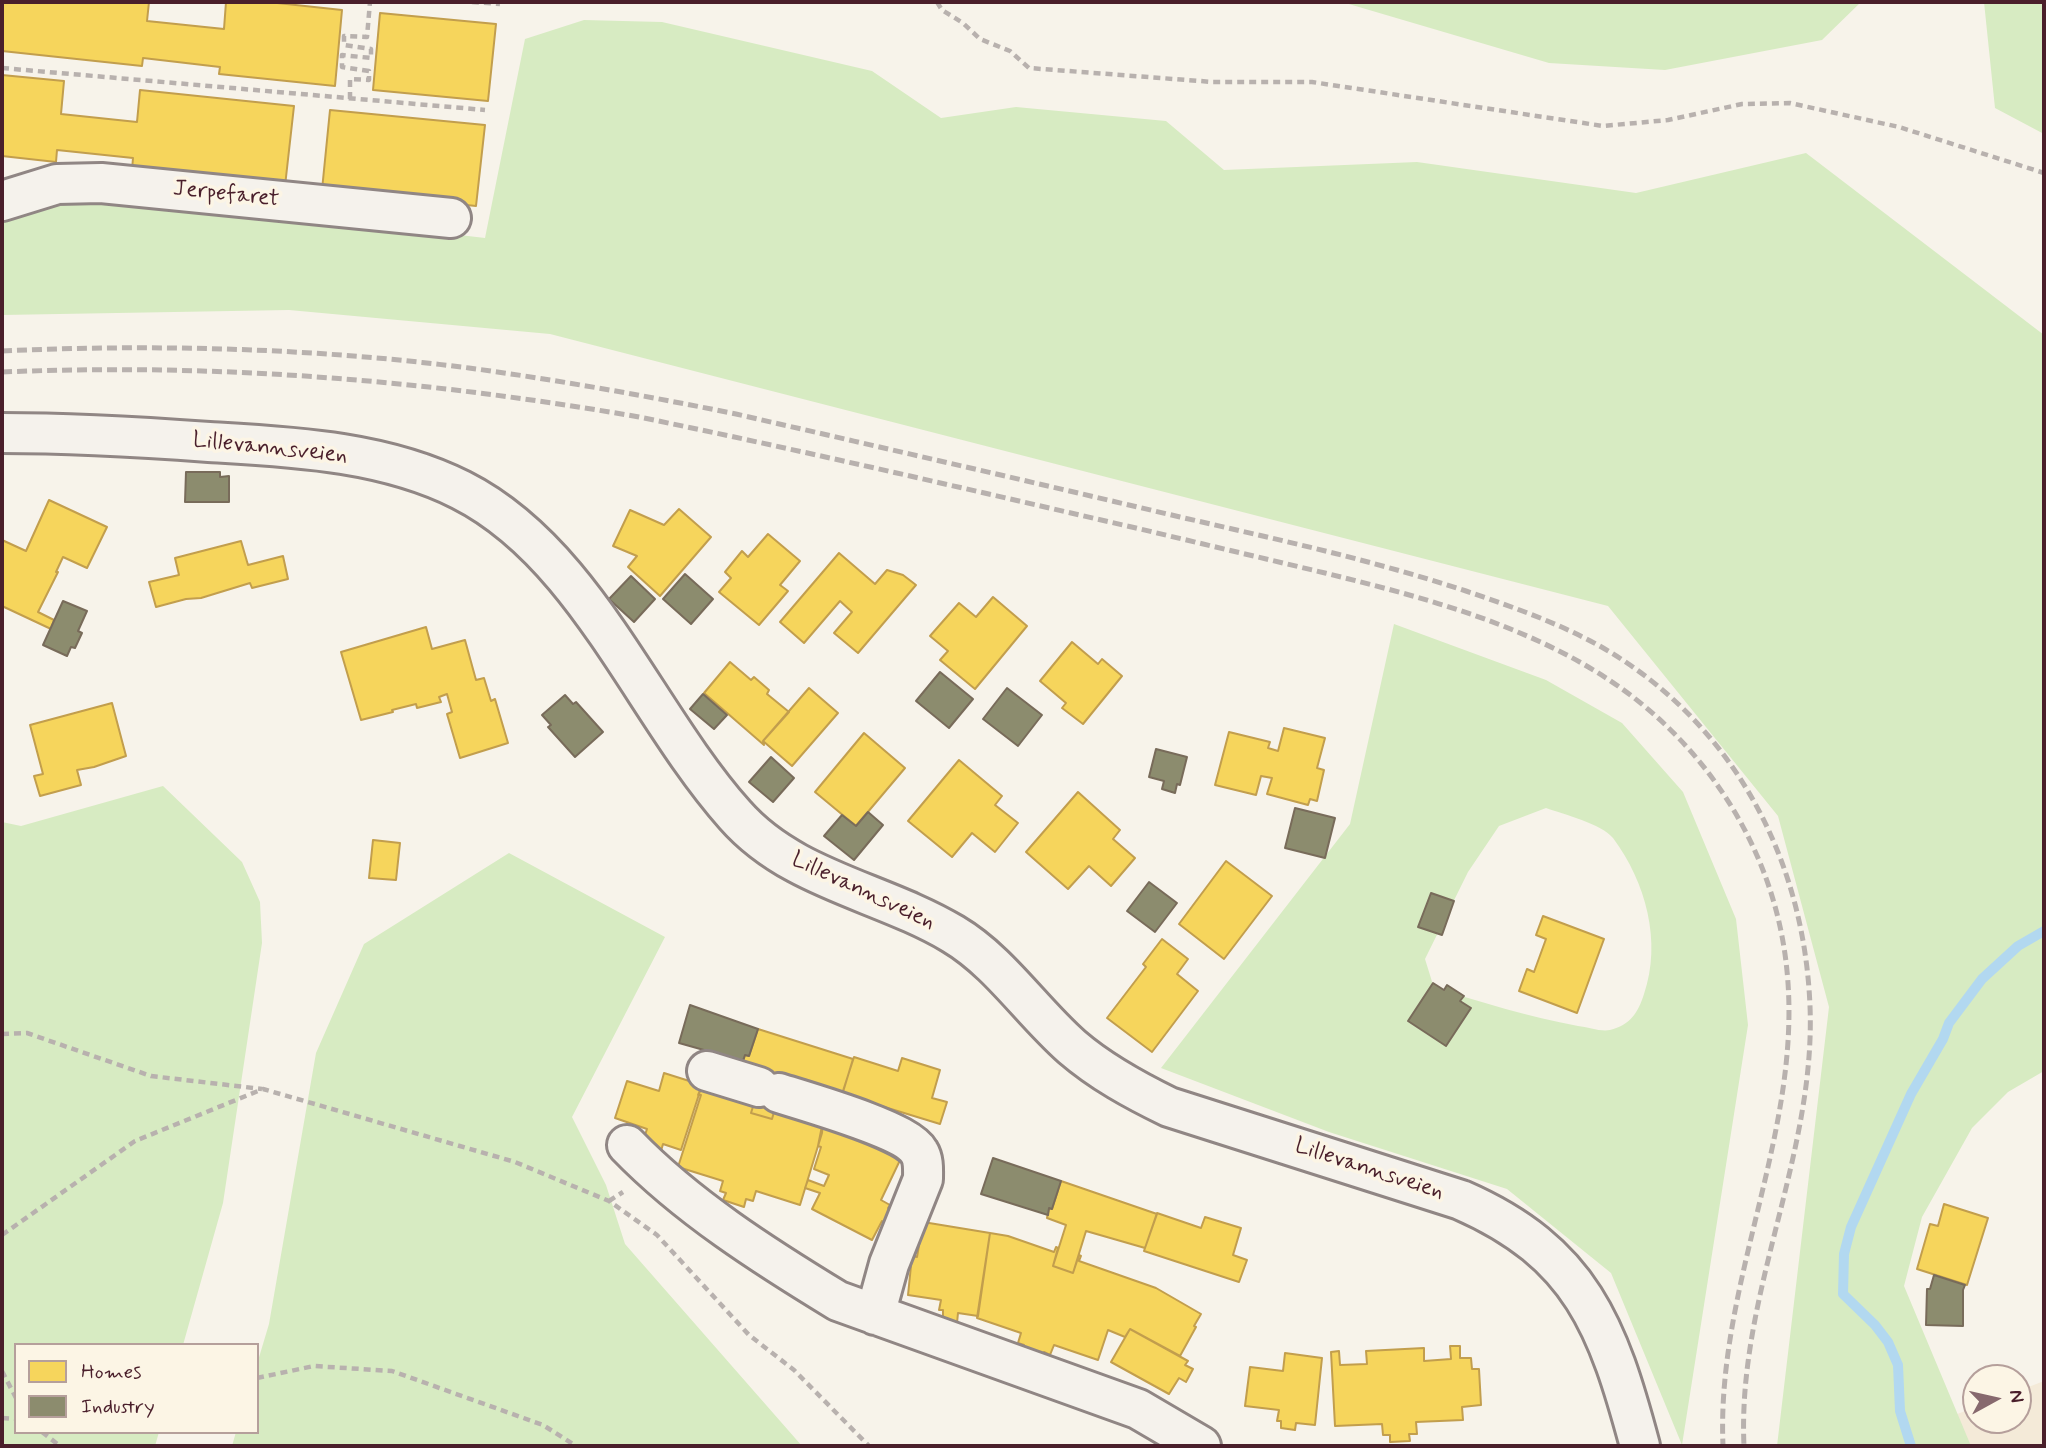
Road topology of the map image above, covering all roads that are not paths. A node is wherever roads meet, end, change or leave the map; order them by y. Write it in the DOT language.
graph roads {
  1 [pos="12,189"];
  2 [pos="452,218"];
  3 [pos="2,433"];
  4 [pos="707,1071"];
  5 [pos="627,1145"];
  6 [pos="875,1315"];
  7 [pos="1201,1446"];
  8 [pos="1640,1446"];
  1 -- 2 [label="street, Jerpefaret"];
  3 -- 8 [label="street, Lillevannsveien"];
  4 -- 6 [label="street"];
  5 -- 6 [label="street"];
  6 -- 7 [label="street"];
}
